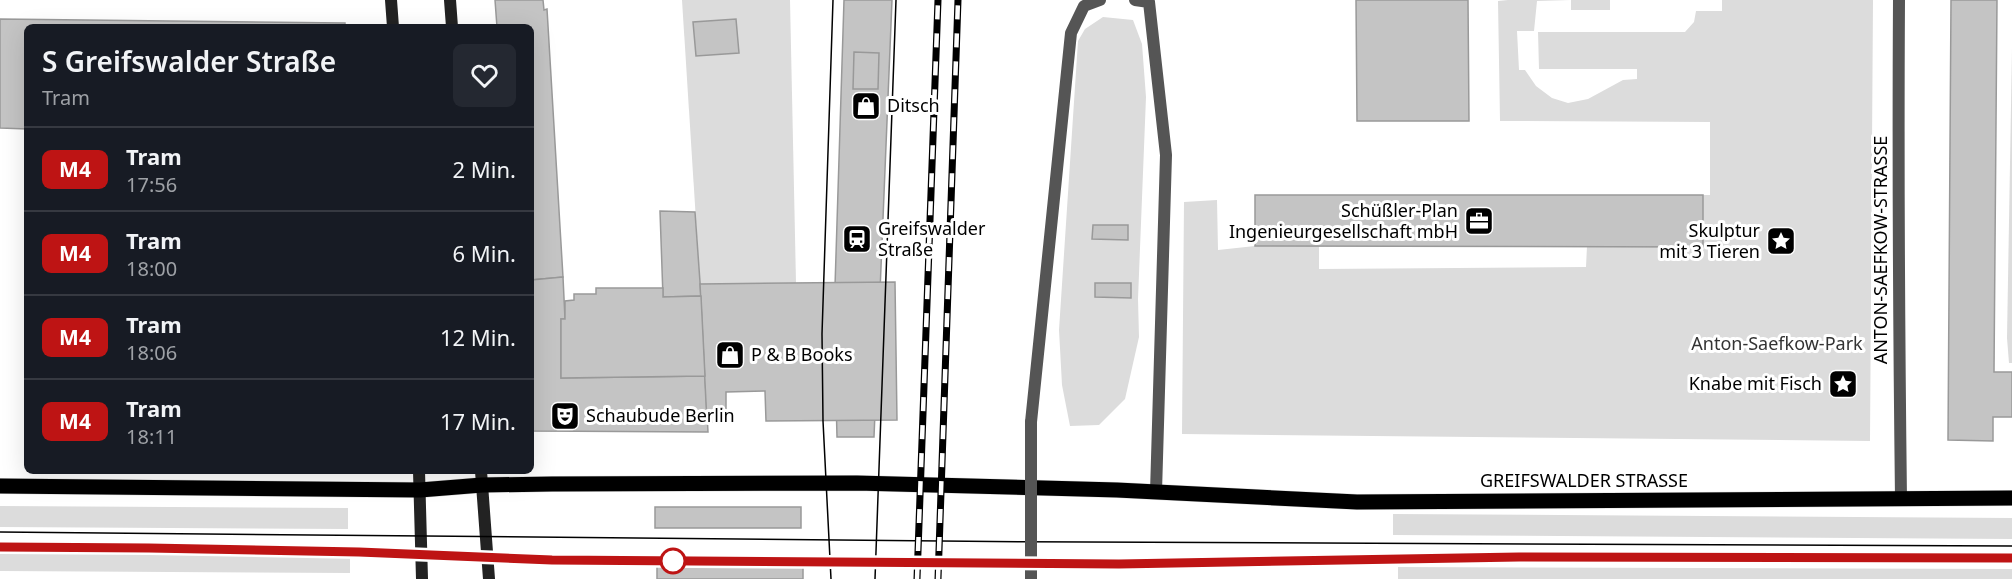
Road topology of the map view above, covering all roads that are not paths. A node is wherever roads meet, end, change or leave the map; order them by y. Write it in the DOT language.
graph roads {
  1 [pos="391,0"];
  2 [pos="450,0"];
  3 [pos="1100,0"];
  4 [pos="1135,0"];
  5 [pos="1899,0"];
  6 [pos="393,24"];
  7 [pos="453,24"];
  8 [pos="419,474"];
  9 [pos="481,478"];
  10 [pos="0,486"];
  11 [pos="420,490"];
  12 [pos="1156,492"];
  13 [pos="2012,498"];
  14 [pos="1901,499"];
  15 [pos="422,579"];
  16 [pos="489,579"];
  17 [pos="1031,579"];
  1 -- 6 [label="street"];
  2 -- 7 [label="street"];
  3 -- 17 [label="street, bridge"];
  4 -- 12 [label="street"];
  5 -- 14 [label="street, ANTON-SAEFKOW-STRASSE"];
  8 -- 11 [label="street"];
  9 -- 11 [label="main road, GREIFSWALDER STRASSE"];
  9 -- 12 [label="main road, GREIFSWALDER STRASSE"];
  9 -- 16 [label="street"];
  10 -- 11 [label="main road, GREIFSWALDER STRASSE"];
  11 -- 15 [label="street"];
  12 -- 14 [label="main road, GREIFSWALDER STRASSE"];
  13 -- 14 [label="main road, GREIFSWALDER STRASSE"];
}
